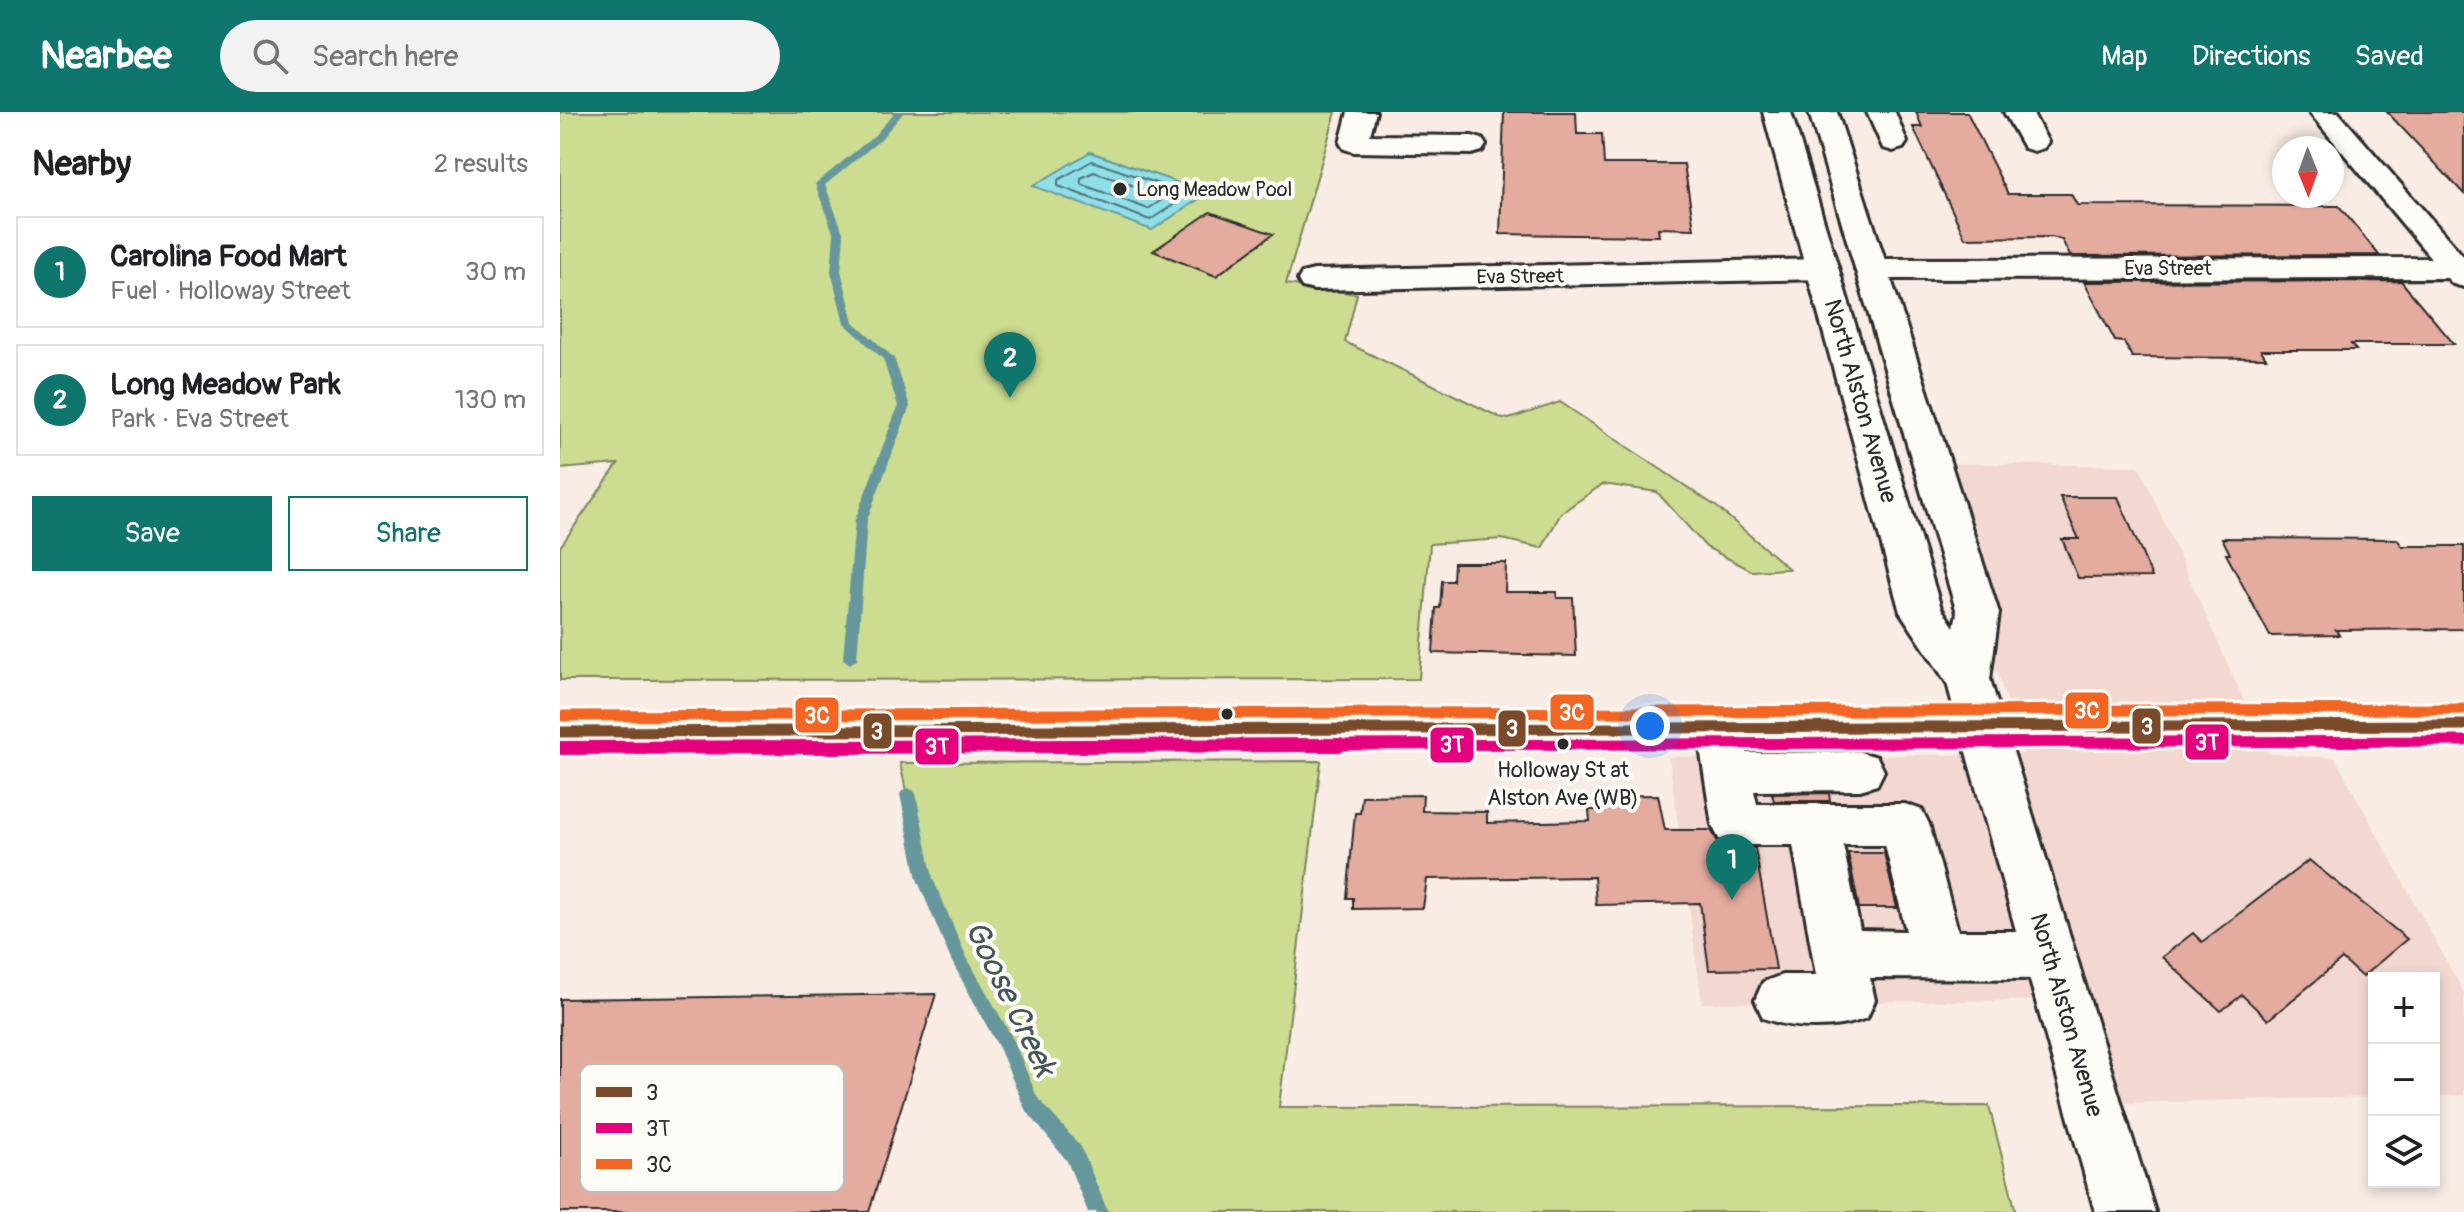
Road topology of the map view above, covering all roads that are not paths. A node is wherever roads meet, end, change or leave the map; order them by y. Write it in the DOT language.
graph roads {
  1 [pos="1362,112"];
  2 [pos="1777,112"];
  3 [pos="1823,112"];
  4 [pos="1881,112"];
  5 [pos="2018,112"];
  6 [pos="2323,112"];
  7 [pos="1893,142"];
  8 [pos="2034,142"];
  9 [pos="1472,145"];
  10 [pos="1822,269"];
  11 [pos="1871,269"];
  12 [pos="2462,271"];
  13 [pos="1314,280"];
  14 [pos="1968,679"];
  15 [pos="2464,725"];
  16 [pos="1982,727"];
  17 [pos="560,732"];
  18 [pos="1724,750"];
  19 [pos="1855,750"];
  20 [pos="1814,824"];
  21 [pos="1872,824"];
  22 [pos="1839,954"];
  23 [pos="1938,955"];
  24 [pos="2050,955"];
  25 [pos="1782,1000"];
  26 [pos="2125,1212"];
  1 -- 9 [label="main road"];
  2 -- 10 [label="main road, North Alston Avenue"];
  3 -- 11 [label="main road, North Alston Avenue"];
  4 -- 7 [label="main road"];
  5 -- 8 [label="main road"];
  6 -- 12 [label="main road"];
  10 -- 13 [label="main road, Eva Street"];
  10 -- 14 [label="main road, North Alston Avenue"];
  11 -- 12 [label="main road, Eva Street"];
  11 -- 14 [label="main road, North Alston Avenue"];
  14 -- 16 [label="main road, North Alston Avenue"];
  15 -- 16 [label="main road"];
  16 -- 19 [label="main road"];
  16 -- 24 [label="main road, North Alston Avenue"];
  17 -- 18 [label="main road"];
  18 -- 19 [label="main road"];
  18 -- 20 [label="main road"];
  19 -- 21 [label="main road"];
  20 -- 21 [label="main road"];
  20 -- 22 [label="main road"];
  21 -- 23 [label="main road"];
  22 -- 23 [label="main road"];
  22 -- 25 [label="main road"];
  23 -- 24 [label="main road"];
  24 -- 26 [label="main road, North Alston Avenue"];
}
